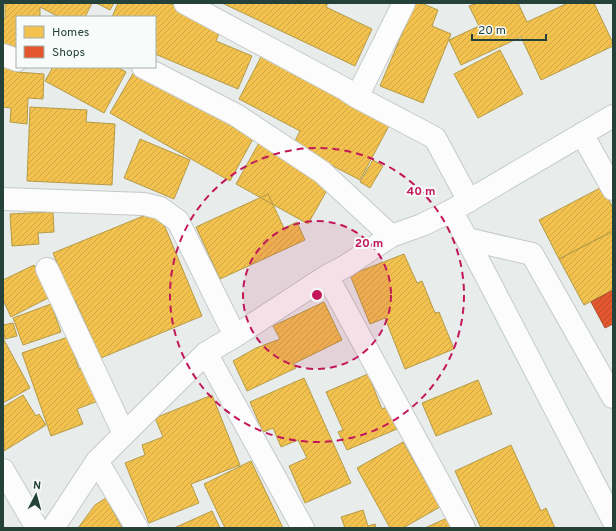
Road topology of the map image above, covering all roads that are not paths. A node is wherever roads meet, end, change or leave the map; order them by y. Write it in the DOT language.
graph roads {
  1 [pos="185,3"];
  2 [pos="404,3"];
  3 [pos="3,55"];
  4 [pos="16,60"];
  5 [pos="145,68"];
  6 [pos="357,97"];
  7 [pos="613,116"];
  8 [pos="582,134"];
  9 [pos="613,189"];
  10 [pos="3,199"];
  11 [pos="460,206"];
  12 [pos="391,236"];
  13 [pos="467,239"];
  14 [pos="47,269"];
  15 [pos="327,276"];
  16 [pos="235,336"];
  17 [pos="206,353"];
  18 [pos="613,397"];
  19 [pos="124,434"];
  20 [pos="97,461"];
  21 [pos="3,470"];
  22 [pos="613,520"];
  23 [pos="37,528"];
  24 [pos="53,528"];
  25 [pos="137,528"];
  26 [pos="303,528"];
  27 [pos="464,528"];
  1 -- 6 [label="street"];
  2 -- 6 [label="street"];
  3 -- 4 [label="street"];
  5 -- 12 [label="street"];
  6 -- 11 [label="street"];
  7 -- 8 [label="street"];
  8 -- 9 [label="street"];
  8 -- 11 [label="street"];
  10 -- 16 [label="street"];
  11 -- 12 [label="street"];
  11 -- 13 [label="street"];
  12 -- 15 [label="street"];
  13 -- 18 [label="street"];
  13 -- 22 [label="street"];
  14 -- 19 [label="street"];
  15 -- 16 [label="street"];
  15 -- 27 [label="street"];
  16 -- 17 [label="street"];
  17 -- 19 [label="street"];
  17 -- 26 [label="street"];
  19 -- 20 [label="street"];
  20 -- 24 [label="street"];
  20 -- 25 [label="street"];
  21 -- 23 [label="street"];
}
